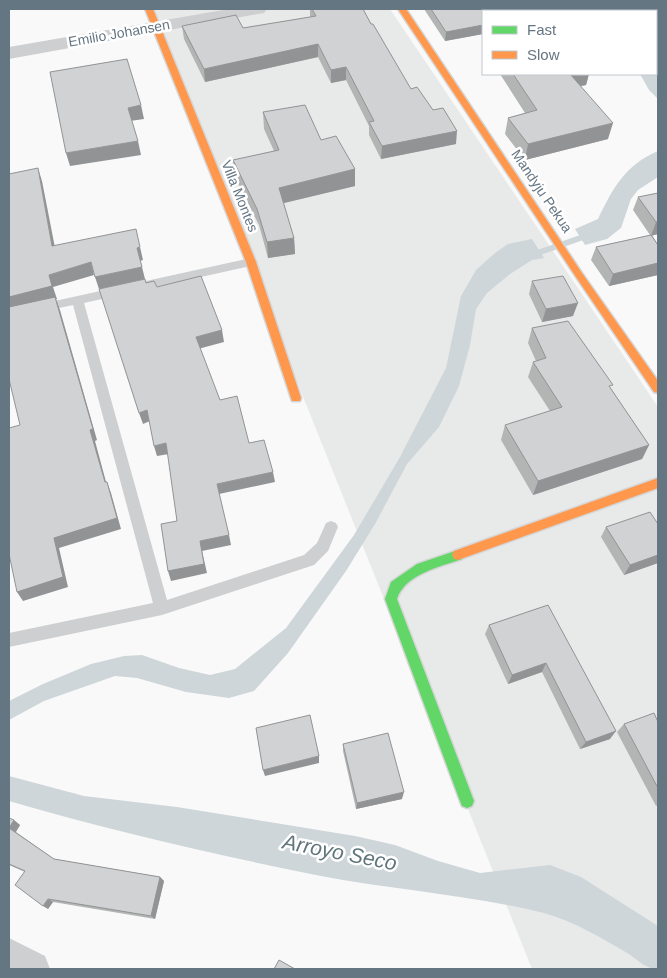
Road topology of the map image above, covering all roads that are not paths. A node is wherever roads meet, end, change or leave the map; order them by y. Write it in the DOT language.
graph roads {
  1 [pos="149,9"];
  2 [pos="258,9"];
  3 [pos="402,9"];
  4 [pos="156,27"];
  5 [pos="9,53"];
  6 [pos="251,262"];
  7 [pos="77,300"];
  8 [pos="9,315"];
  9 [pos="658,389"];
  10 [pos="296,398"];
  11 [pos="658,483"];
  12 [pos="331,527"];
  13 [pos="162,608"];
  14 [pos="9,640"];
  15 [pos="467,802"];
  16 [pos="9,956"];
  17 [pos="32,969"];
  1 -- 4 [label="street, Villa Montes"];
  2 -- 4 [label="street, Emilio Johansen"];
  3 -- 9 [label="street, Mandyju Pekua"];
  4 -- 5 [label="street, Emilio Johansen"];
  4 -- 6 [label="street, Villa Montes"];
  6 -- 7 [label="lane"];
  6 -- 10 [label="street, Villa Montes"];
  7 -- 8 [label="lane"];
  7 -- 13 [label="lane"];
  11 -- 15 [label="street"];
  12 -- 13 [label="lane"];
  13 -- 14 [label="lane"];
  16 -- 17 [label="street"];
}
